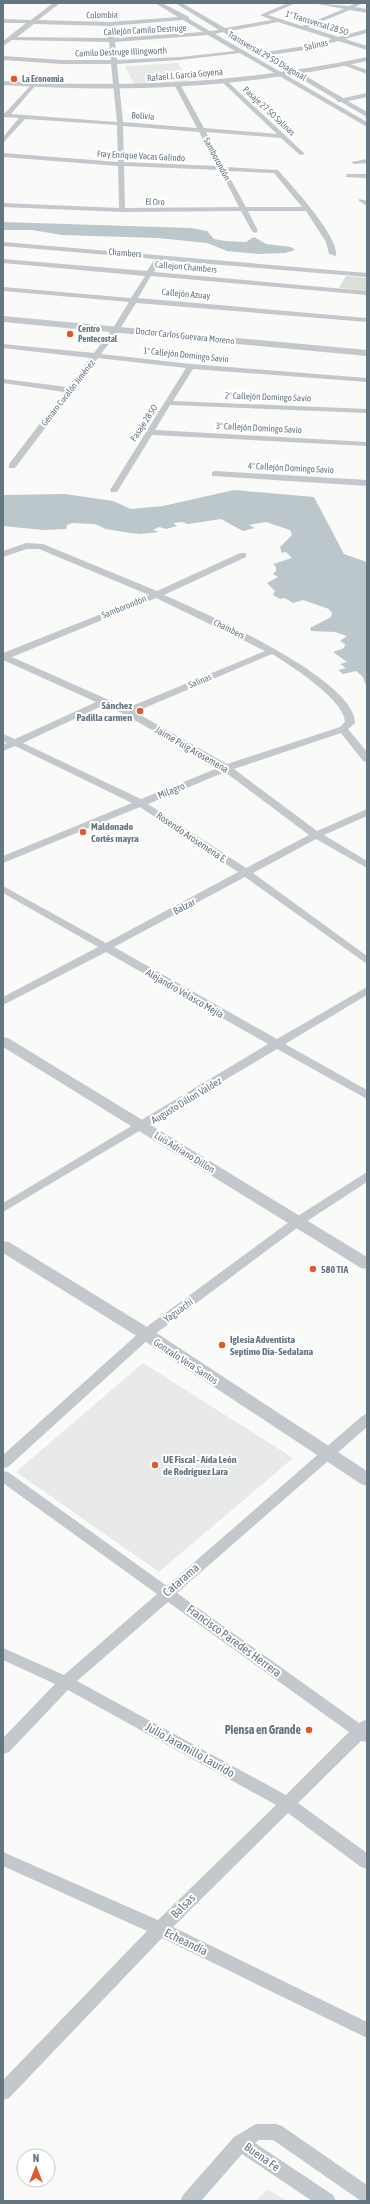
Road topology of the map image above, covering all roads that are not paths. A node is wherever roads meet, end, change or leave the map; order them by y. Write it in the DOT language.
graph roads {
  1 [pos="57,3"];
  2 [pos="158,3"];
  3 [pos="178,3"];
  4 [pos="269,3"];
  5 [pos="293,3"];
  6 [pos="316,3"];
  7 [pos="360,3"];
  8 [pos="284,6"];
  9 [pos="351,9"];
  10 [pos="367,11"];
  11 [pos="200,16"];
  12 [pos="184,19"];
  13 [pos="278,20"];
  14 [pos="3,21"];
  15 [pos="32,22"];
  16 [pos="110,24"];
  17 [pos="304,27"];
  18 [pos="226,31"];
  19 [pos="367,31"];
  20 [pos="210,34"];
  21 [pos="10,38"];
  22 [pos="340,39"];
  23 [pos="112,41"];
  24 [pos="3,44"];
  25 [pos="367,48"];
  26 [pos="239,52"];
  27 [pos="264,54"];
  28 [pos="3,58"];
  29 [pos="367,59"];
  30 [pos="114,63"];
  31 [pos="345,64"];
  32 [pos="367,72"];
  33 [pos="296,73"];
  34 [pos="282,75"];
  35 [pos="225,82"];
  36 [pos="3,83"];
  37 [pos="33,85"];
  38 [pos="178,86"];
  39 [pos="117,89"];
  40 [pos="367,95"];
  41 [pos="342,100"];
  42 [pos="330,103"];
  43 [pos="5,115"];
  44 [pos="367,115"];
  45 [pos="23,117"];
  46 [pos="120,124"];
  47 [pos="367,125"];
  48 [pos="201,130"];
  49 [pos="282,136"];
  50 [pos="3,141"];
  51 [pos="302,154"];
  52 [pos="3,155"];
  53 [pos="367,161"];
  54 [pos="354,162"];
  55 [pos="121,164"];
  56 [pos="222,169"];
  57 [pos="348,176"];
  58 [pos="367,176"];
  59 [pos="3,205"];
  60 [pos="308,209"];
  61 [pos="122,210"];
  62 [pos="244,211"];
  63 [pos="255,231"];
  64 [pos="3,244"];
  65 [pos="333,254"];
  66 [pos="7,256"];
  67 [pos="160,256"];
  68 [pos="151,273"];
  69 [pos="367,275"];
  70 [pos="3,289"];
  71 [pos="367,293"];
  72 [pos="135,299"];
  73 [pos="3,319"];
  74 [pos="367,320"];
  75 [pos="116,329"];
  76 [pos="3,346"];
  77 [pos="367,353"];
  78 [pos="97,356"];
  79 [pos="191,366"];
  80 [pos="367,380"];
  81 [pos="3,381"];
  82 [pos="70,390"];
  83 [pos="169,403"];
  84 [pos="367,411"];
  85 [pos="149,432"];
  86 [pos="367,444"];
  87 [pos="12,466"];
  88 [pos="215,474"];
  89 [pos="367,483"];
  90 [pos="114,490"];
  91 [pos="3,543"];
  92 [pos="20,548"];
  93 [pos="3,554"];
  94 [pos="243,555"];
  95 [pos="158,594"];
  96 [pos="272,651"];
  97 [pos="3,656"];
  98 [pos="103,702"];
  99 [pos="127,712"];
  100 [pos="342,729"];
  101 [pos="3,738"];
  102 [pos="16,742"];
  103 [pos="3,748"];
  104 [pos="367,759"];
  105 [pos="226,768"];
  106 [pos="140,803"];
  107 [pos="367,812"];
  108 [pos="316,835"];
  109 [pos="3,860"];
  110 [pos="367,865"];
  111 [pos="246,873"];
  112 [pos="3,889"];
  113 [pos="105,948"];
  114 [pos="367,961"];
  115 [pos="367,990"];
  116 [pos="3,1002"];
  117 [pos="3,1041"];
  118 [pos="277,1045"];
  119 [pos="367,1095"];
  120 [pos="143,1125"];
  121 [pos="367,1176"];
  122 [pos="3,1208"];
  123 [pos="298,1222"];
  124 [pos="3,1246"];
  125 [pos="367,1264"];
  126 [pos="146,1334"];
  127 [pos="367,1419"];
  128 [pos="328,1454"];
  129 [pos="3,1463"];
  130 [pos="3,1476"];
  131 [pos="367,1480"];
  132 [pos="167,1592"];
  133 [pos="3,1654"];
  134 [pos="66,1682"];
  135 [pos="365,1731"];
  136 [pos="3,1748"];
  137 [pos="287,1803"];
  138 [pos="3,1859"];
  139 [pos="367,1862"];
  140 [pos="160,1929"];
  141 [pos="367,2030"];
  142 [pos="3,2092"];
  143 [pos="240,2143"];
  144 [pos="367,2196"];
  145 [pos="189,2201"];
  146 [pos="327,2201"];
  1 -- 15 [label="street"];
  2 -- 12 [label="street, Transversal 29 SO Diagonal"];
  3 -- 11 [label="street, Transversal 29 SO Diagonal"];
  4 -- 8 [label="street"];
  5 -- 8 [label="street"];
  6 -- 9 [label="street"];
  7 -- 9 [label="street"];
  8 -- 13 [label="street, 1º Transversal 28 SO"];
  9 -- 10 [label="street"];
  9 -- 17 [label="street"];
  11 -- 12 [label="street, Colombia"];
  11 -- 18 [label="street, Transversal 29 SO Diagonal"];
  12 -- 16 [label="street, Colombia"];
  12 -- 20 [label="street, Transversal 29 SO Diagonal"];
  13 -- 17 [label="street, 1º Transversal 28 SO"];
  13 -- 18 [label="street, Callejón Camilo Destruge"];
  14 -- 15 [label="street, Colombia"];
  15 -- 16 [label="street, Colombia"];
  15 -- 21 [label="street"];
  16 -- 23 [label="street"];
  17 -- 22 [label="street, 1º Transversal 28 SO"];
  18 -- 20 [label="street, Callejón Camilo Destruge"];
  18 -- 27 [label="street, Transversal 29 SO Diagonal"];
  19 -- 22 [label="street, Salinas"];
  20 -- 23 [label="street, Callejón Camilo Destruge"];
  20 -- 26 [label="street, Transversal 29 SO Diagonal"];
  21 -- 23 [label="street, Callejón Camilo Destruge"];
  21 -- 24 [label="street"];
  22 -- 25 [label="street, 1º Transversal 28 SO"];
  22 -- 27 [label="street, Salinas"];
  23 -- 30 [label="street"];
  26 -- 30 [label="street, Camilo Destruge Illingworth"];
  26 -- 34 [label="street, Transversal 29 SO Diagonal"];
  27 -- 33 [label="street, Transversal 29 SO Diagonal"];
  28 -- 30 [label="street, Camilo Destruge Illingworth"];
  29 -- 31 [label="street, Rafael J. Garcia Goyena"];
  30 -- 39 [label="street"];
  31 -- 32 [label="street"];
  31 -- 33 [label="street, Rafael J. Garcia Goyena"];
  33 -- 34 [label="street, Rafael J. Garcia Goyena"];
  33 -- 41 [label="street, Transversal 29 SO Diagonal"];
  34 -- 35 [label="street, Rafael J. Garcia Goyena"];
  34 -- 42 [label="street, Transversal 29 SO Diagonal"];
  35 -- 38 [label="street, Rafael J. Garcia Goyena"];
  35 -- 49 [label="street, Pasaje 27 SO Salinas"];
  36 -- 37 [label="street, Rafael J. Garcia Goyena"];
  37 -- 39 [label="street, Rafael J. Garcia Goyena"];
  37 -- 43 [label="street"];
  38 -- 39 [label="street, Rafael J. Garcia Goyena"];
  38 -- 48 [label="street, Samborondón"];
  39 -- 46 [label="street"];
  40 -- 41 [label="street"];
  41 -- 42 [label="street"];
  41 -- 44 [label="street, Transversal 29 SO Diagonal"];
  42 -- 47 [label="street, Transversal 29 SO Diagonal"];
  43 -- 45 [label="street, Bolivia"];
  45 -- 46 [label="street, Bolivia"];
  45 -- 50 [label="street"];
  46 -- 48 [label="street, Bolivia"];
  46 -- 55 [label="street"];
  48 -- 49 [label="street, Bolivia"];
  48 -- 56 [label="street, Samborondón"];
  49 -- 51 [label="street, Pasaje 27 SO Salinas"];
  52 -- 55 [label="street, Fray Enrique Vacas Galindo"];
  53 -- 54 [label="street"];
  55 -- 56 [label="street, Fray Enrique Vacas Galindo"];
  55 -- 61 [label="street"];
  56 -- 60 [label="street, Fray Enrique Vacas Galindo"];
  56 -- 62 [label="street, Samborondón"];
  57 -- 58 [label="street"];
  59 -- 61 [label="street, El Oro"];
  60 -- 62 [label="street, El Oro"];
  60 -- 65 [label="street"];
  61 -- 62 [label="street, El Oro"];
  62 -- 63 [label="street, Samborondón"];
  64 -- 66 [label="street, Chambers"];
  66 -- 67 [label="street, Chambers"];
  66 -- 68 [label="street, Callejon Chambers"];
  67 -- 68 [label="street, Genaro Cucalón Jiménez"];
  67 -- 69 [label="street, Chambers"];
  68 -- 71 [label="street, Callejon Chambers"];
  68 -- 72 [label="street, Genaro Cucalón Jiménez"];
  70 -- 72 [label="street, Callejón Azuay"];
  72 -- 74 [label="street, Callejón Azuay"];
  72 -- 75 [label="street, Genaro Cucalón Jiménez"];
  73 -- 75 [label="street, Doctor Carlos Guevara Moreno"];
  75 -- 77 [label="street, Doctor Carlos Guevara Moreno"];
  75 -- 78 [label="street, Genaro Cucalón Jiménez"];
  76 -- 78 [label="street, 1º Callejón Domingo Savio"];
  78 -- 79 [label="street, 1º Callejón Domingo Savio"];
  78 -- 82 [label="street, Genaro Cucalón Jiménez"];
  79 -- 80 [label="street, 1º Callejón Domingo Savio"];
  79 -- 83 [label="street, Pasaje 28 SO"];
  81 -- 82 [label="street"];
  82 -- 87 [label="street, Genaro Cucalón Jiménez"];
  83 -- 84 [label="street, 2º Callejón Domingo Savio"];
  83 -- 85 [label="street, Pasaje 28 SO"];
  85 -- 86 [label="street, 3º Callejón Domingo Savio"];
  85 -- 90 [label="street, Pasaje 28 SO"];
  88 -- 89 [label="street, 4º Callejón Domingo Savio"];
  91 -- 92 [label="street"];
  92 -- 93 [label="street"];
  92 -- 95 [label="street, Chambers"];
  94 -- 95 [label="street, Samborondón"];
  95 -- 96 [label="street, Chambers"];
  95 -- 97 [label="street, Samborondón"];
  96 -- 99 [label="street, Salinas"];
  96 -- 100 [label="street, Chambers"];
  97 -- 98 [label="street, Jaime Puig Arosemena"];
  98 -- 99 [label="street, Jaime Puig Arosemena"];
  98 -- 102 [label="street"];
  99 -- 105 [label="street, Jaime Puig Arosemena"];
  100 -- 104 [label="street"];
  100 -- 105 [label="street, Milagro"];
  101 -- 102 [label="street, Rosendo Arosemena E."];
  102 -- 103 [label="street"];
  102 -- 106 [label="street, Rosendo Arosemena E."];
  105 -- 106 [label="street, Milagro"];
  105 -- 108 [label="street, Jaime Puig Arosemena"];
  106 -- 109 [label="street, Milagro"];
  106 -- 111 [label="street, Rosendo Arosemena E."];
  107 -- 108 [label="street, Balzar"];
  108 -- 110 [label="street, Jaime Puig Arosemena"];
  108 -- 111 [label="street, Balzar"];
  111 -- 113 [label="street, Balzar"];
  111 -- 114 [label="street, Rosendo Arosemena E."];
  112 -- 113 [label="street, Alejandro Velasco Mejía"];
  113 -- 116 [label="street, Balzar"];
  113 -- 118 [label="street, Alejandro Velasco Mejía"];
  115 -- 118 [label="street, Augusto Dillon Valdez"];
  117 -- 120 [label="street, Luis Adriano Dillon"];
  118 -- 119 [label="street, Alejandro Velasco Mejía"];
  118 -- 120 [label="street, Augusto Dillon Valdez"];
  120 -- 122 [label="street, Augusto Dillon Valdez"];
  120 -- 123 [label="street, Luis Adriano Dillon"];
  121 -- 123 [label="street, Yaguachi"];
  123 -- 125 [label="street, Luis Adriano Dillon"];
  123 -- 126 [label="street, Yaguachi"];
  124 -- 126 [label="street, Gonzalo Vera Santos"];
  126 -- 128 [label="street, Gonzalo Vera Santos"];
  126 -- 129 [label="street, Yaguachi"];
  127 -- 128 [label="street, Catarama"];
  128 -- 131 [label="street, Gonzalo Vera Santos"];
  128 -- 132 [label="street, Catarama"];
  130 -- 132 [label="street, Francisco Paredes Herrera"];
  132 -- 134 [label="street, Catarama"];
  132 -- 135 [label="street, Francisco Paredes Herrera"];
  133 -- 134 [label="street, Julio Jaramillo Laurido"];
  134 -- 136 [label="street, Catarama"];
  134 -- 137 [label="street, Julio Jaramillo Laurido"];
  135 -- 137 [label="street, Balsas"];
  137 -- 139 [label="street, Julio Jaramillo Laurido"];
  137 -- 140 [label="street, Balsas"];
  138 -- 140 [label="street, Echeandía"];
  140 -- 141 [label="street, Echeandía"];
  140 -- 142 [label="street, Balsas"];
  143 -- 144 [label="street, Buena Fe"];
  143 -- 145 [label="street"];
  143 -- 146 [label="street, Buena Fe"];
}
